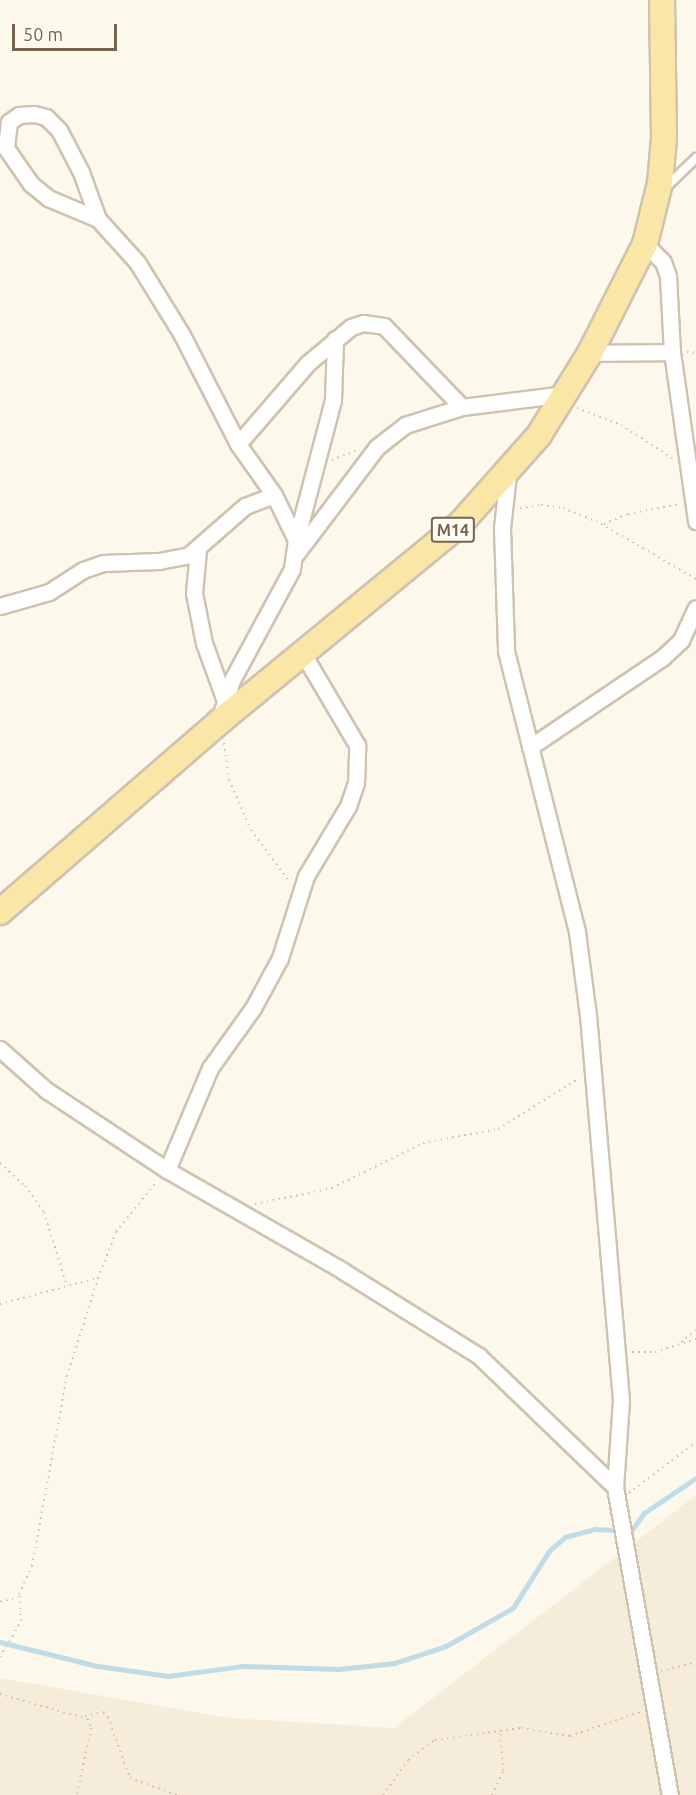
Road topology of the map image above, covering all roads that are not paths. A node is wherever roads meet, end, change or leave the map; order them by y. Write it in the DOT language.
graph roads {
  1 [pos="662,0"];
  2 [pos="696,158"];
  3 [pos="654,198"];
  4 [pos="98,219"];
  5 [pos="645,244"];
  6 [pos="335,339"];
  7 [pos="672,352"];
  8 [pos="590,353"];
  9 [pos="562,399"];
  10 [pos="462,407"];
  11 [pos="238,444"];
  12 [pos="510,468"];
  13 [pos="274,495"];
  14 [pos="696,521"];
  15 [pos="296,547"];
  16 [pos="198,550"];
  17 [pos="0,606"];
  18 [pos="696,608"];
  19 [pos="302,652"];
  20 [pos="222,712"];
  21 [pos="530,747"];
  22 [pos="0,912"];
  23 [pos="0,1049"];
  24 [pos="167,1170"];
  25 [pos="616,1494"];
  26 [pos="670,1795"];
  1 -- 3 [label="main road, M14"];
  2 -- 3 [label="lane"];
  3 -- 5 [label="main road, M14"];
  4 -- 4 [label="street"];
  4 -- 11 [label="street"];
  5 -- 7 [label="street"];
  5 -- 8 [label="main road, M14"];
  6 -- 10 [label="street"];
  6 -- 11 [label="street"];
  6 -- 15 [label="street"];
  7 -- 8 [label="street"];
  7 -- 14 [label="street"];
  8 -- 9 [label="main road, M14"];
  9 -- 10 [label="street"];
  9 -- 12 [label="main road, M14"];
  10 -- 15 [label="street"];
  11 -- 13 [label="street"];
  12 -- 19 [label="main road, M14"];
  12 -- 21 [label="street"];
  13 -- 15 [label="street"];
  13 -- 16 [label="street"];
  15 -- 20 [label="street"];
  16 -- 17 [label="street"];
  16 -- 20 [label="street"];
  18 -- 21 [label="street"];
  19 -- 20 [label="main road, M14"];
  19 -- 24 [label="street"];
  20 -- 22 [label="main road, M14"];
  21 -- 25 [label="street"];
  23 -- 24 [label="street"];
  24 -- 25 [label="street"];
  25 -- 26 [label="street"];
}
